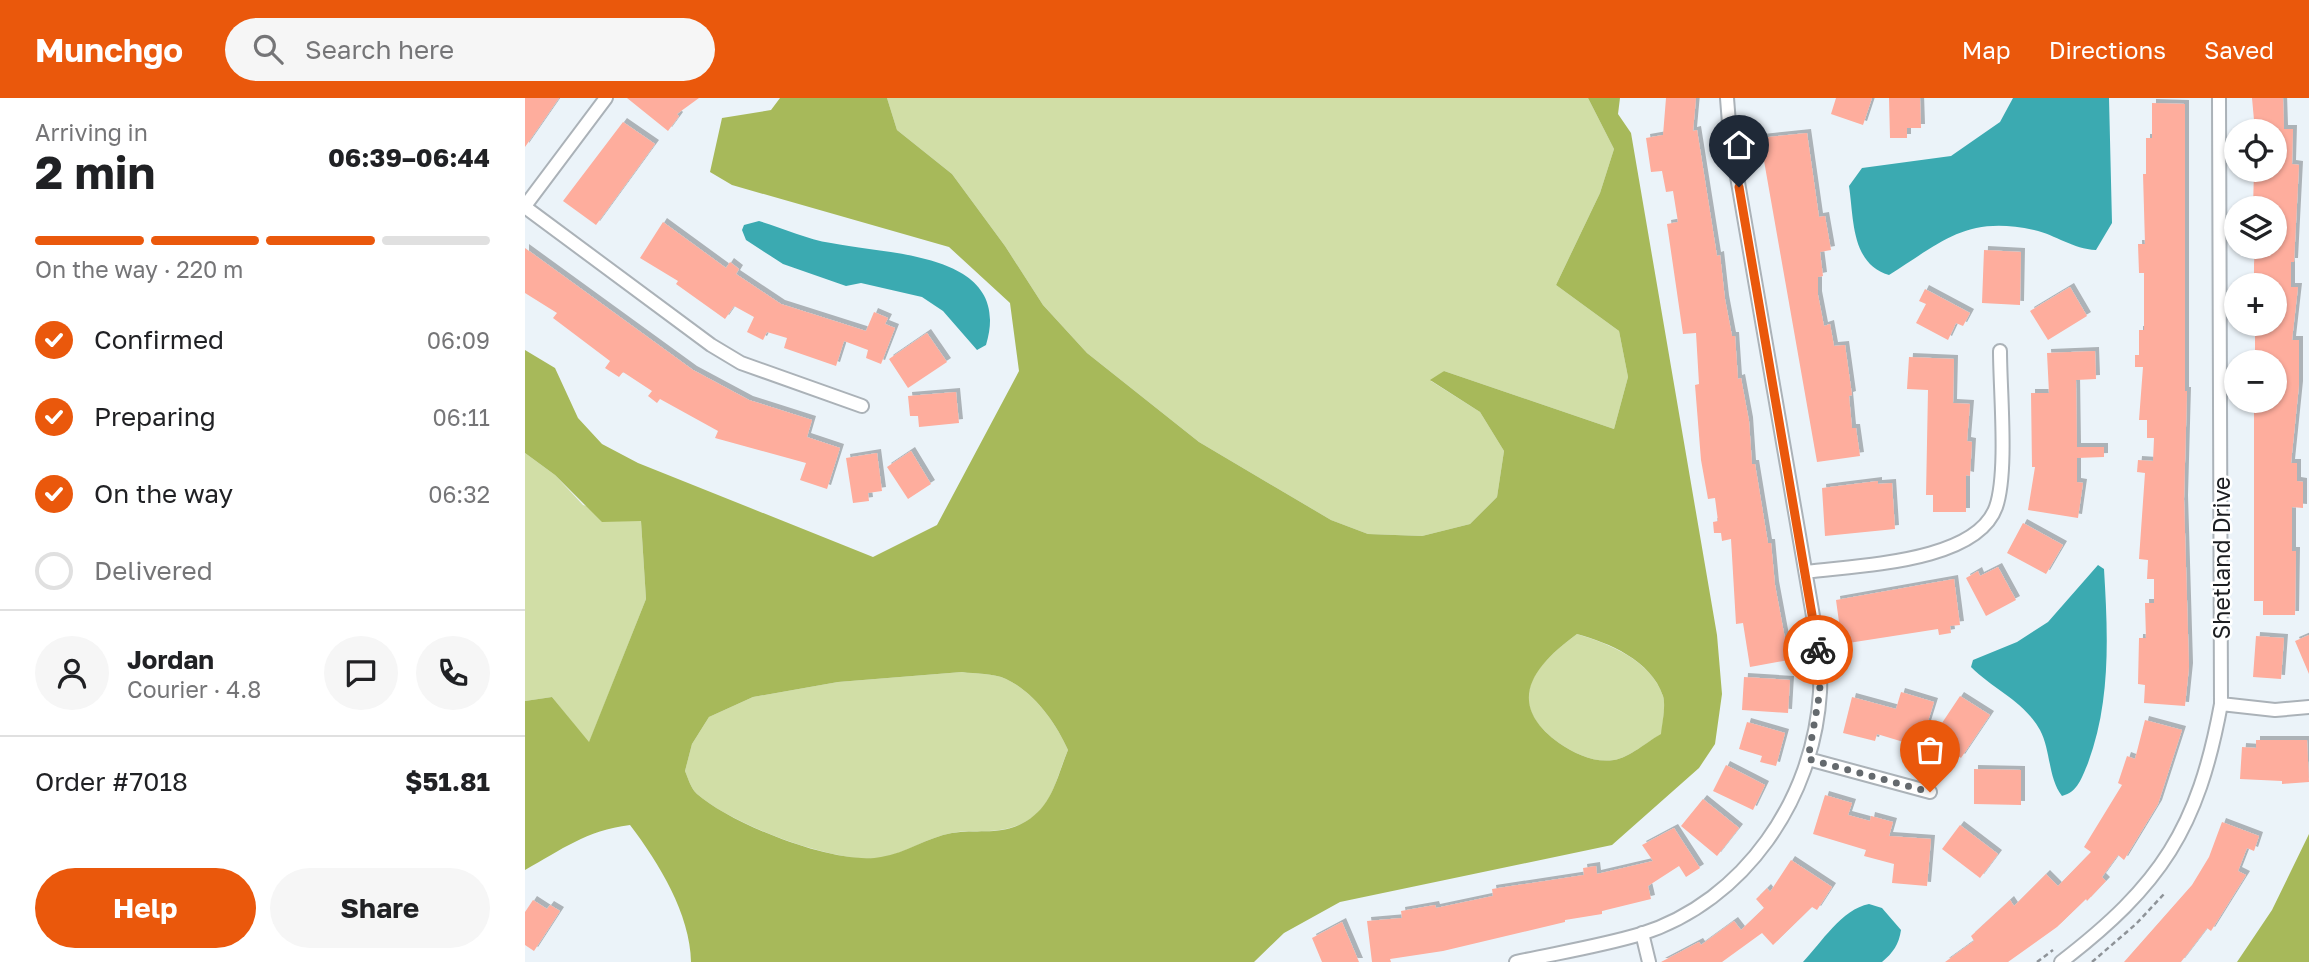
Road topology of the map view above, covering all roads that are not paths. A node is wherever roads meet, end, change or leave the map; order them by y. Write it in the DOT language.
graph roads {
  1 [pos="606,98"];
  2 [pos="1727,98"];
  3 [pos="2219,98"];
  4 [pos="525,206"];
  5 [pos="2000,351"];
  6 [pos="862,406"];
  7 [pos="1806,572"];
  8 [pos="2221,704"];
  9 [pos="2309,707"];
  10 [pos="1808,759"];
  11 [pos="1930,792"];
  12 [pos="1642,933"];
  13 [pos="1516,962"];
  14 [pos="1649,962"];
  15 [pos="2061,962"];
  1 -- 4 [label="street"];
  2 -- 7 [label="street"];
  3 -- 8 [label="street, Shetland Drive"];
  4 -- 6 [label="street"];
  5 -- 7 [label="street"];
  7 -- 10 [label="street"];
  8 -- 9 [label="street"];
  8 -- 15 [label="street, Shetland Drive"];
  10 -- 11 [label="street"];
  10 -- 12 [label="street"];
  12 -- 13 [label="street"];
  12 -- 14 [label="street"];
}
